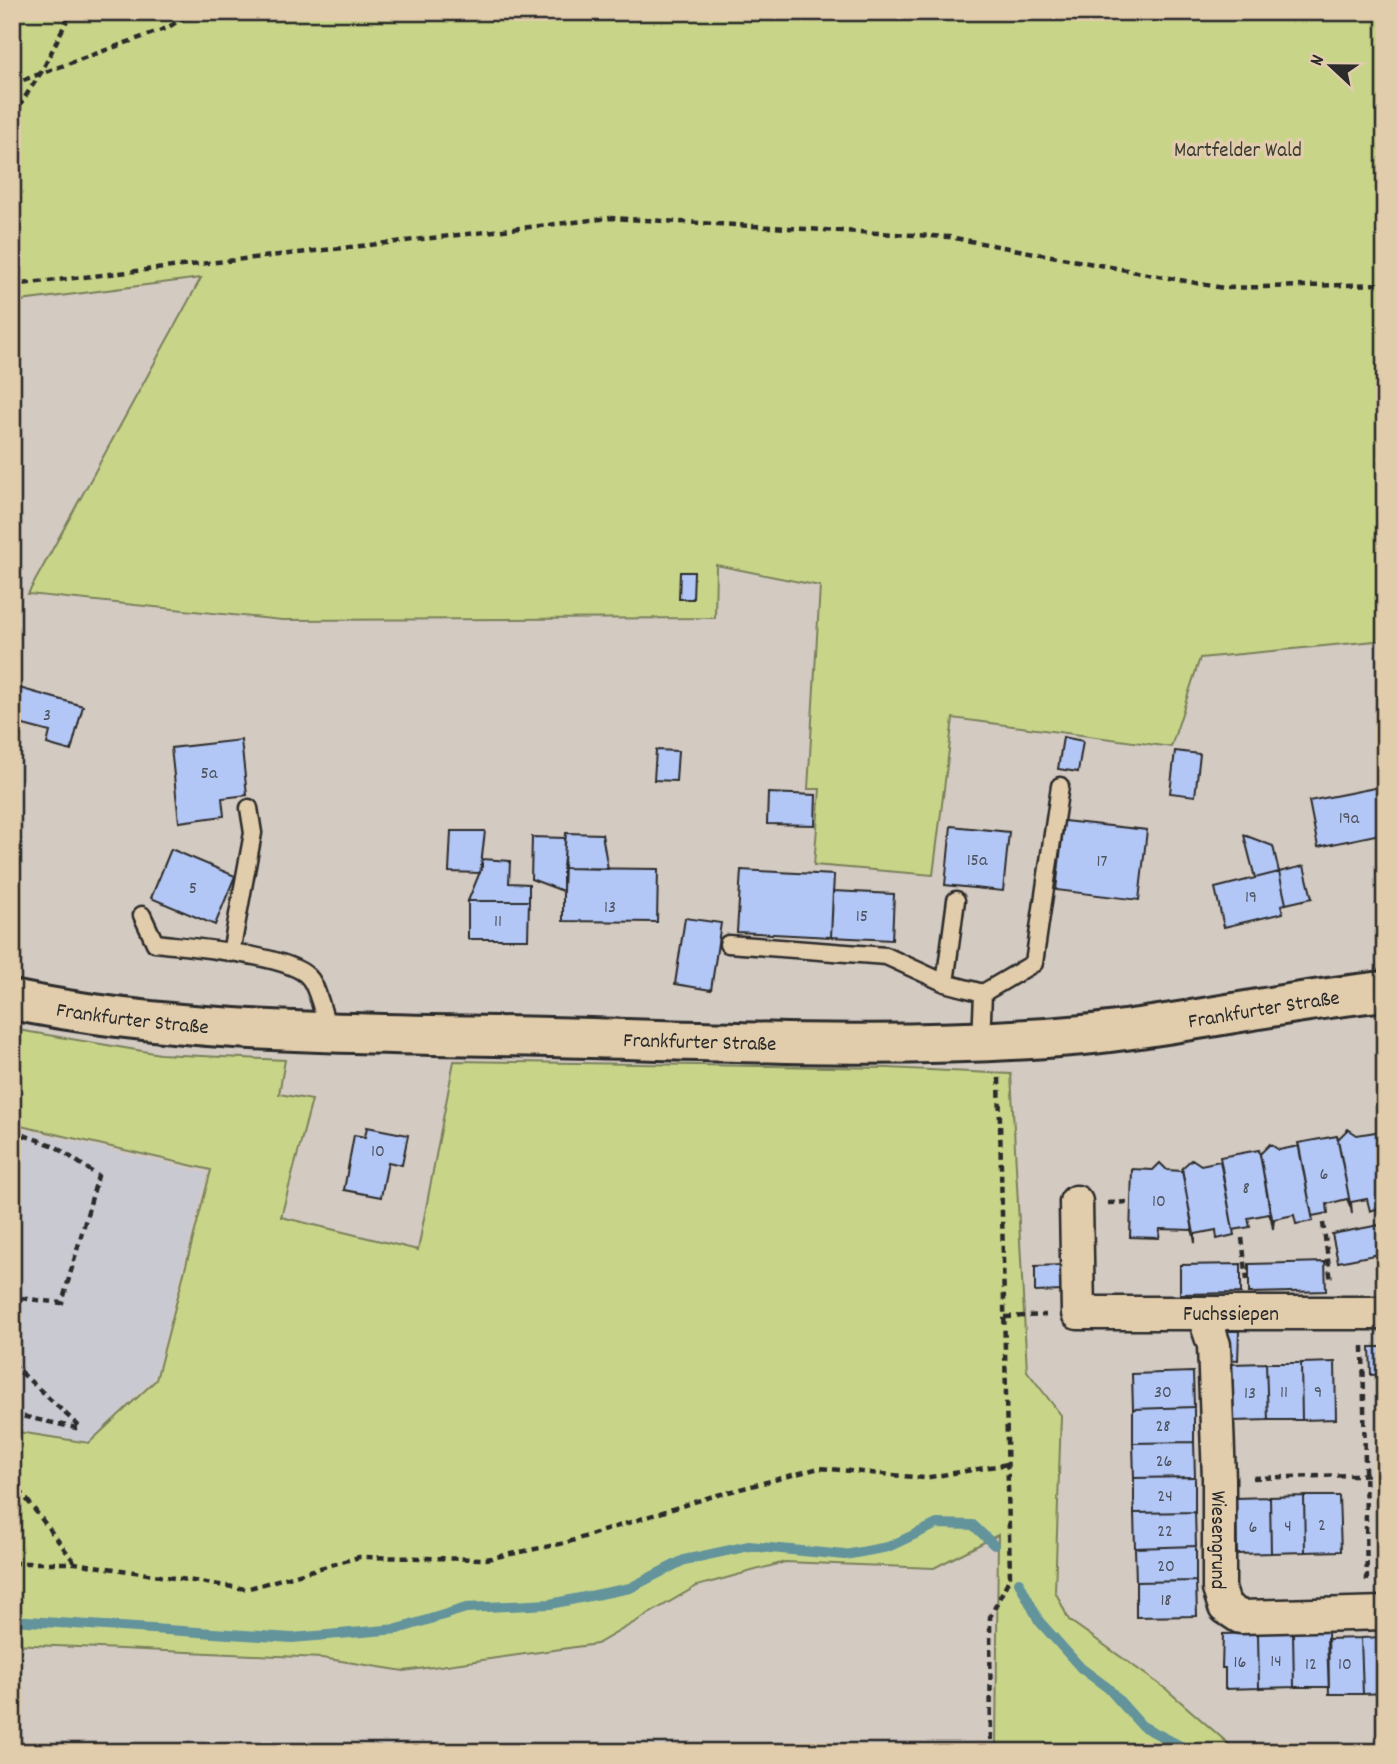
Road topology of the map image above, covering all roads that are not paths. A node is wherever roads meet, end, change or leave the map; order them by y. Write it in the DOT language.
graph roads {
  1 [pos="1060,786"];
  2 [pos="249,808"];
  3 [pos="957,900"];
  4 [pos="142,915"];
  5 [pos="728,944"];
  6 [pos="231,953"];
  7 [pos="945,984"];
  8 [pos="1385,990"];
  9 [pos="983,993"];
  10 [pos="12,1000"];
  11 [pos="328,1032"];
  12 [pos="990,1042"];
  13 [pos="1076,1202"];
  14 [pos="1373,1312"];
  15 [pos="1203,1313"];
  16 [pos="1377,1614"];
  1 -- 9 [label="lane"];
  2 -- 6 [label="lane"];
  3 -- 7 [label="lane"];
  4 -- 6 [label="lane"];
  5 -- 7 [label="lane"];
  6 -- 11 [label="lane"];
  7 -- 9 [label="lane"];
  8 -- 12 [label="main road, Frankfurter Straße"];
  9 -- 12 [label="lane"];
  10 -- 11 [label="main road, Frankfurter Straße"];
  11 -- 12 [label="main road, Frankfurter Straße"];
  13 -- 15 [label="street, Fuchssiepen"];
  14 -- 15 [label="street, Fuchssiepen"];
  15 -- 16 [label="street, Wiesengrund"];
}
